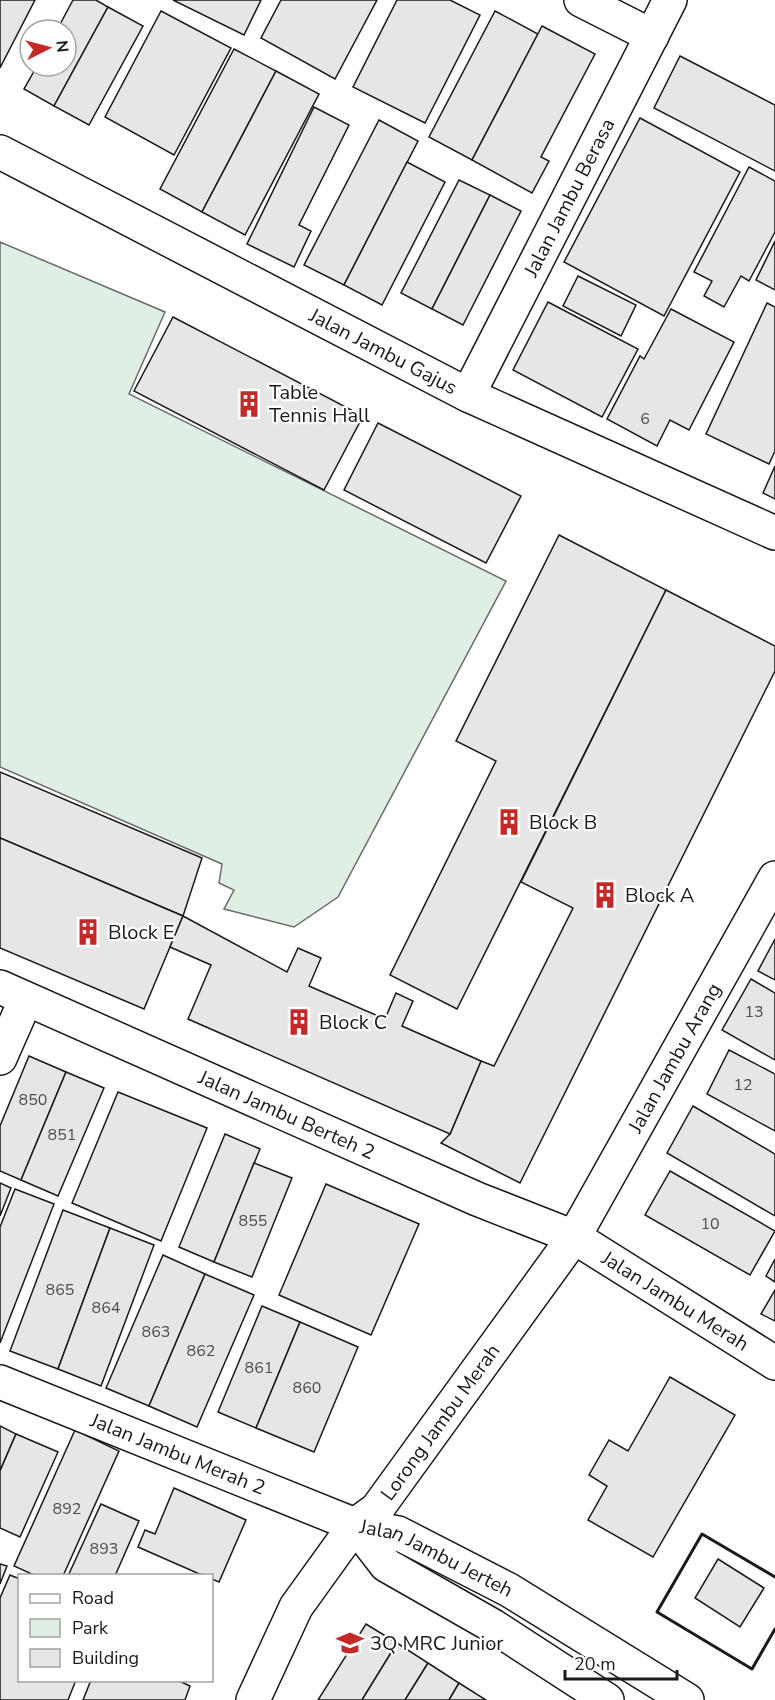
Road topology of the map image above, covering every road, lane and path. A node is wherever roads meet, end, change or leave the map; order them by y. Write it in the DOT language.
graph roads {
  1 [pos="581,0"];
  2 [pos="670,0"];
  3 [pos="652,36"];
  4 [pos="0,152"];
  5 [pos="468,394"];
  6 [pos="775,533"];
  7 [pos="775,878"];
  8 [pos="13,993"];
  9 [pos="0,1058"];
  10 [pos="574,1237"];
  11 [pos="775,1363"];
  12 [pos="0,1383"];
  13 [pos="355,1525"];
  14 [pos="253,1700"];
  15 [pos="608,1700"];
  16 [pos="687,1700"];
  1 -- 3 [label="street"];
  2 -- 3 [label="street, Jalan Jambu Berasa"];
  3 -- 5 [label="street, Jalan Jambu Berasa"];
  4 -- 5 [label="street, Jalan Jambu Gajus"];
  5 -- 6 [label="street, Jalan Jambu Gajus"];
  7 -- 10 [label="street, Jalan Jambu Arang"];
  8 -- 9 [label="street"];
  8 -- 10 [label="street, Jalan Jambu Berteh 2"];
  10 -- 11 [label="street, Jalan Jambu Merah"];
  10 -- 13 [label="street, Lorong Jambu Merah"];
  12 -- 13 [label="street, Jalan Jambu Merah 2"];
  13 -- 14 [label="street, Lorong Jambu Merah"];
  13 -- 15 [label="street, Jalan Jambu Jerteh"];
  13 -- 16 [label="street, Jalan Jambu Jerteh"];
}
